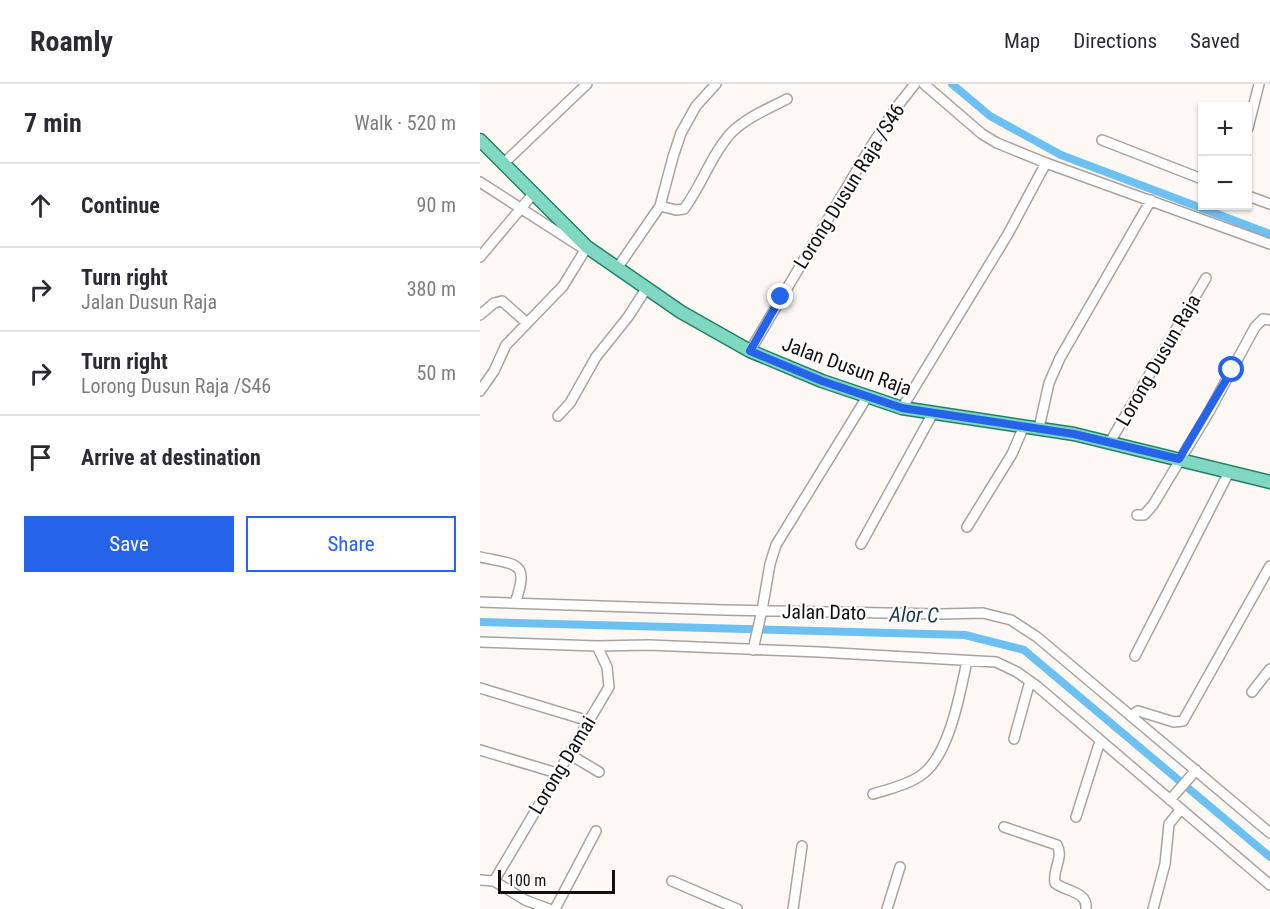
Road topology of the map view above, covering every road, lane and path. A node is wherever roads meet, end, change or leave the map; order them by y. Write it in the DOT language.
graph roads {
  1 [pos="587,84"];
  2 [pos="716,84"];
  3 [pos="915,84"];
  4 [pos="924,84"];
  5 [pos="1259,84"];
  6 [pos="788,99"];
  7 [pos="1252,112"];
  8 [pos="480,140"];
  9 [pos="1102,140"];
  10 [pos="1047,163"];
  11 [pos="504,164"];
  12 [pos="1198,176"];
  13 [pos="480,182"];
  14 [pos="534,194"];
  15 [pos="1252,197"];
  16 [pos="1151,200"];
  17 [pos="1270,204"];
  18 [pos="660,206"];
  19 [pos="521,208"];
  20 [pos="1270,244"];
  21 [pos="586,249"];
  22 [pos="480,257"];
  23 [pos="618,267"];
  24 [pos="1206,278"];
  25 [pos="646,289"];
  26 [pos="480,315"];
  27 [pos="1270,320"];
  28 [pos="527,323"];
  29 [pos="750,351"];
  30 [pos="480,391"];
  31 [pos="867,397"];
  32 [pos="902,408"];
  33 [pos="933,413"];
  34 [pos="558,416"];
  35 [pos="1024,426"];
  36 [pos="1039,428"];
  37 [pos="1110,442"];
  38 [pos="1179,459"];
  39 [pos="1229,472"];
  40 [pos="1270,482"];
  41 [pos="1137,515"];
  42 [pos="967,527"];
  43 [pos="861,544"];
  44 [pos="480,557"];
  45 [pos="1270,566"];
  46 [pos="480,602"];
  47 [pos="515,603"];
  48 [pos="762,611"];
  49 [pos="480,642"];
  50 [pos="597,646"];
  51 [pos="753,648"];
  52 [pos="1135,656"];
  53 [pos="967,661"];
  54 [pos="1270,669"];
  55 [pos="1030,681"];
  56 [pos="480,688"];
  57 [pos="1252,692"];
  58 [pos="1131,716"];
  59 [pos="588,721"];
  60 [pos="1014,739"];
  61 [pos="1100,741"];
  62 [pos="480,750"];
  63 [pos="569,754"];
  64 [pos="1195,771"];
  65 [pos="599,772"];
  66 [pos="557,773"];
  67 [pos="873,794"];
  68 [pos="1171,798"];
  69 [pos="1180,809"];
  70 [pos="1076,817"];
  71 [pos="1004,827"];
  72 [pos="596,831"];
  73 [pos="1270,833"];
  74 [pos="802,846"];
  75 [pos="900,867"];
  76 [pos="480,880"];
  77 [pos="494,881"];
  78 [pos="672,881"];
  79 [pos="1270,885"];
  80 [pos="524,904"];
  81 [pos="549,909"];
  82 [pos="555,909"];
  83 [pos="737,909"];
  84 [pos="792,909"];
  85 [pos="887,909"];
  86 [pos="1086,909"];
  87 [pos="1153,909"];
  1 -- 11 [label="street"];
  2 -- 18 [label="street"];
  3 -- 29 [label="street, Lorong Dusun Raja /S46"];
  4 -- 10 [label="street"];
  5 -- 7 [label="street"];
  6 -- 18 [label="street"];
  8 -- 11 [label="main road, Jalan Dusun Raja"];
  9 -- 12 [label="street"];
  10 -- 16 [label="street"];
  10 -- 32 [label="street"];
  11 -- 14 [label="main road, Jalan Dusun Raja"];
  13 -- 19 [label="street"];
  14 -- 19 [label="street"];
  14 -- 21 [label="main road, Jalan Dusun Raja"];
  15 -- 17 [label="street"];
  16 -- 20 [label="street"];
  16 -- 36 [label="street"];
  18 -- 23 [label="street"];
  19 -- 21 [label="street"];
  19 -- 22 [label="street"];
  21 -- 23 [label="main road, Jalan Dusun Raja"];
  21 -- 28 [label="street"];
  23 -- 25 [label="main road, Jalan Dusun Raja"];
  24 -- 37 [label="street, Lorong Dusun Raja"];
  25 -- 29 [label="main road, Jalan Dusun Raja"];
  25 -- 34 [label="street"];
  26 -- 28 [label="street"];
  27 -- 38 [label="street"];
  28 -- 30 [label="street"];
  29 -- 31 [label="main road, Jalan Dusun Raja"];
  31 -- 32 [label="main road, Jalan Dusun Raja"];
  31 -- 48 [label="street"];
  32 -- 33 [label="main road, Jalan Dusun Raja"];
  33 -- 35 [label="main road, Jalan Dusun Raja"];
  33 -- 43 [label="street"];
  35 -- 36 [label="main road, Jalan Dusun Raja"];
  35 -- 42 [label="street"];
  36 -- 37 [label="main road, Jalan Dusun Raja"];
  37 -- 38 [label="main road, Jalan Dusun Raja"];
  38 -- 39 [label="main road, Jalan Dusun Raja"];
  38 -- 41 [label="street"];
  39 -- 40 [label="main road, Jalan Dusun Raja"];
  39 -- 52 [label="street"];
  44 -- 47 [label="street"];
  45 -- 58 [label="street"];
  46 -- 47 [label="street, Jalan Dato"];
  47 -- 48 [label="street, Jalan Dato"];
  48 -- 51 [label="street"];
  48 -- 58 [label="street, Jalan Dato"];
  49 -- 50 [label="street"];
  50 -- 51 [label="street"];
  50 -- 59 [label="street, Lorong Damai"];
  51 -- 53 [label="street"];
  53 -- 55 [label="street"];
  53 -- 67 [label="street"];
  54 -- 57 [label="street"];
  55 -- 60 [label="street"];
  55 -- 61 [label="street"];
  56 -- 59 [label="street"];
  58 -- 64 [label="street, Jalan Dato"];
  59 -- 63 [label="street, Lorong Damai"];
  61 -- 68 [label="street"];
  61 -- 70 [label="street"];
  62 -- 66 [label="street"];
  63 -- 65 [label="street"];
  63 -- 66 [label="street, Lorong Damai"];
  64 -- 68 [label="street"];
  64 -- 73 [label="street, Jalan Dato"];
  66 -- 77 [label="street, Lorong Damai"];
  68 -- 69 [label="street"];
  69 -- 79 [label="street"];
  69 -- 87 [label="street"];
  71 -- 86 [label="street"];
  72 -- 82 [label="street"];
  74 -- 84 [label="street"];
  75 -- 85 [label="street"];
  76 -- 77 [label="street"];
  77 -- 80 [label="street"];
  78 -- 83 [label="street"];
  80 -- 81 [label="street"];
}
